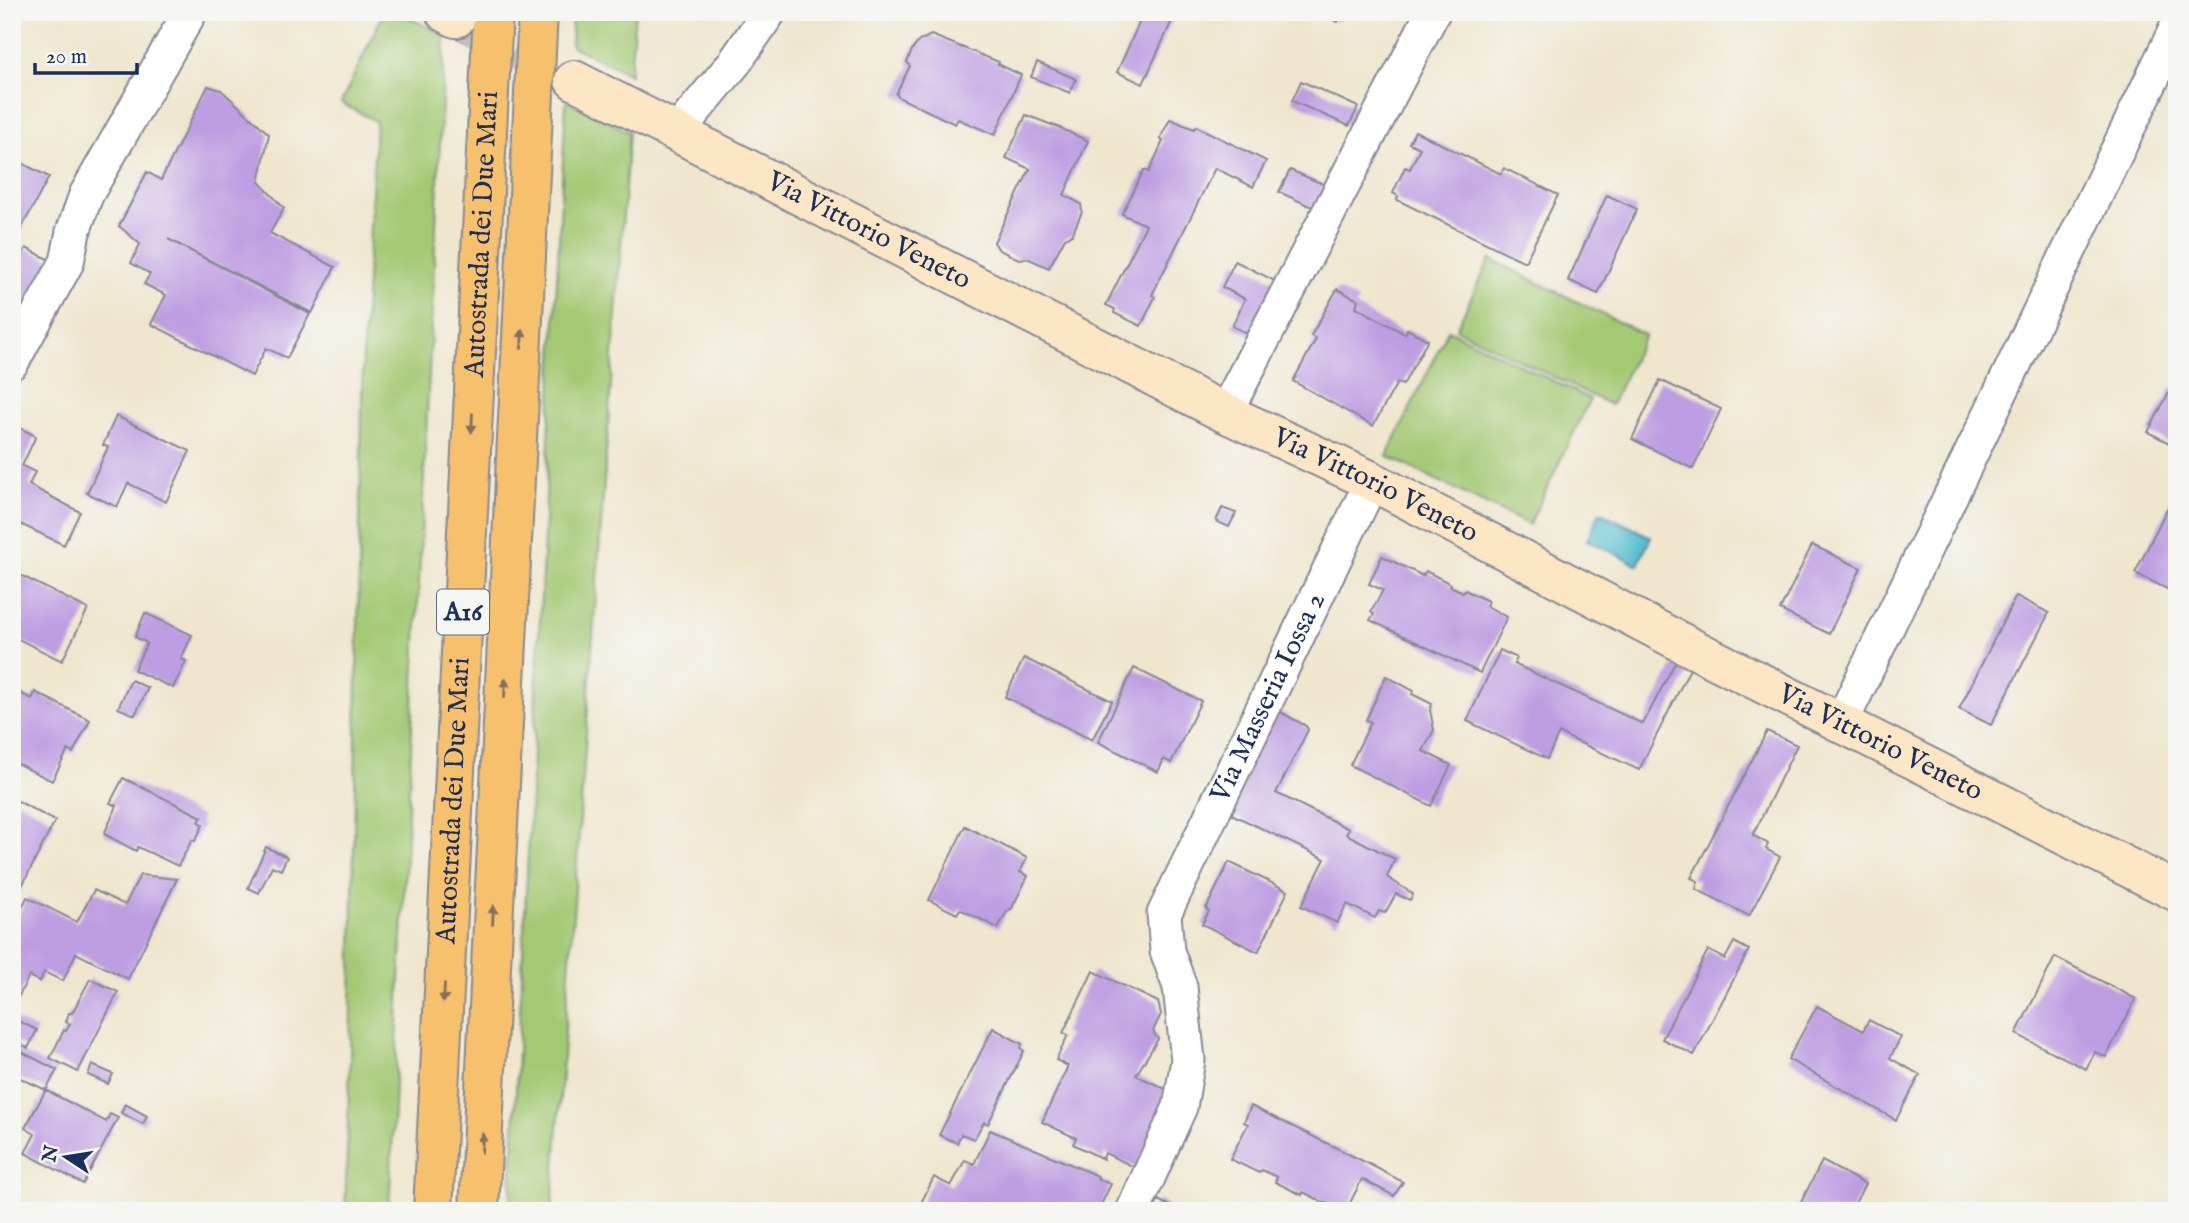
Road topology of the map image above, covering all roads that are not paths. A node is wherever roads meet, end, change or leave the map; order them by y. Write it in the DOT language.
graph roads {
  1 [pos="190,12"];
  2 [pos="538,12"];
  3 [pos="769,12"];
  4 [pos="1433,12"];
  5 [pos="465,14"];
  6 [pos="2177,27"];
  7 [pos="574,80"];
  8 [pos="676,133"];
  9 [pos="12,362"];
  10 [pos="1225,413"];
  11 [pos="1371,481"];
  12 [pos="1841,723"];
  13 [pos="2177,892"];
  14 [pos="433,1211"];
  15 [pos="479,1211"];
  16 [pos="1133,1211"];
  1 -- 9 [label="street"];
  15 -- 2 [label="highway, Autostrada dei Due Mari / A16, one-way"];
  3 -- 8 [label="street"];
  4 -- 10 [label="street"];
  5 -- 14 [label="highway, Autostrada dei Due Mari / A16, one-way"];
  6 -- 12 [label="street"];
  7 -- 8 [label="street, Via Vittorio Veneto"];
  8 -- 10 [label="street, Via Vittorio Veneto"];
  10 -- 11 [label="street, Via Vittorio Veneto"];
  11 -- 12 [label="street, Via Vittorio Veneto"];
  11 -- 16 [label="street, Via Masseria Iossa 2"];
  12 -- 13 [label="street, Via Vittorio Veneto"];
}
